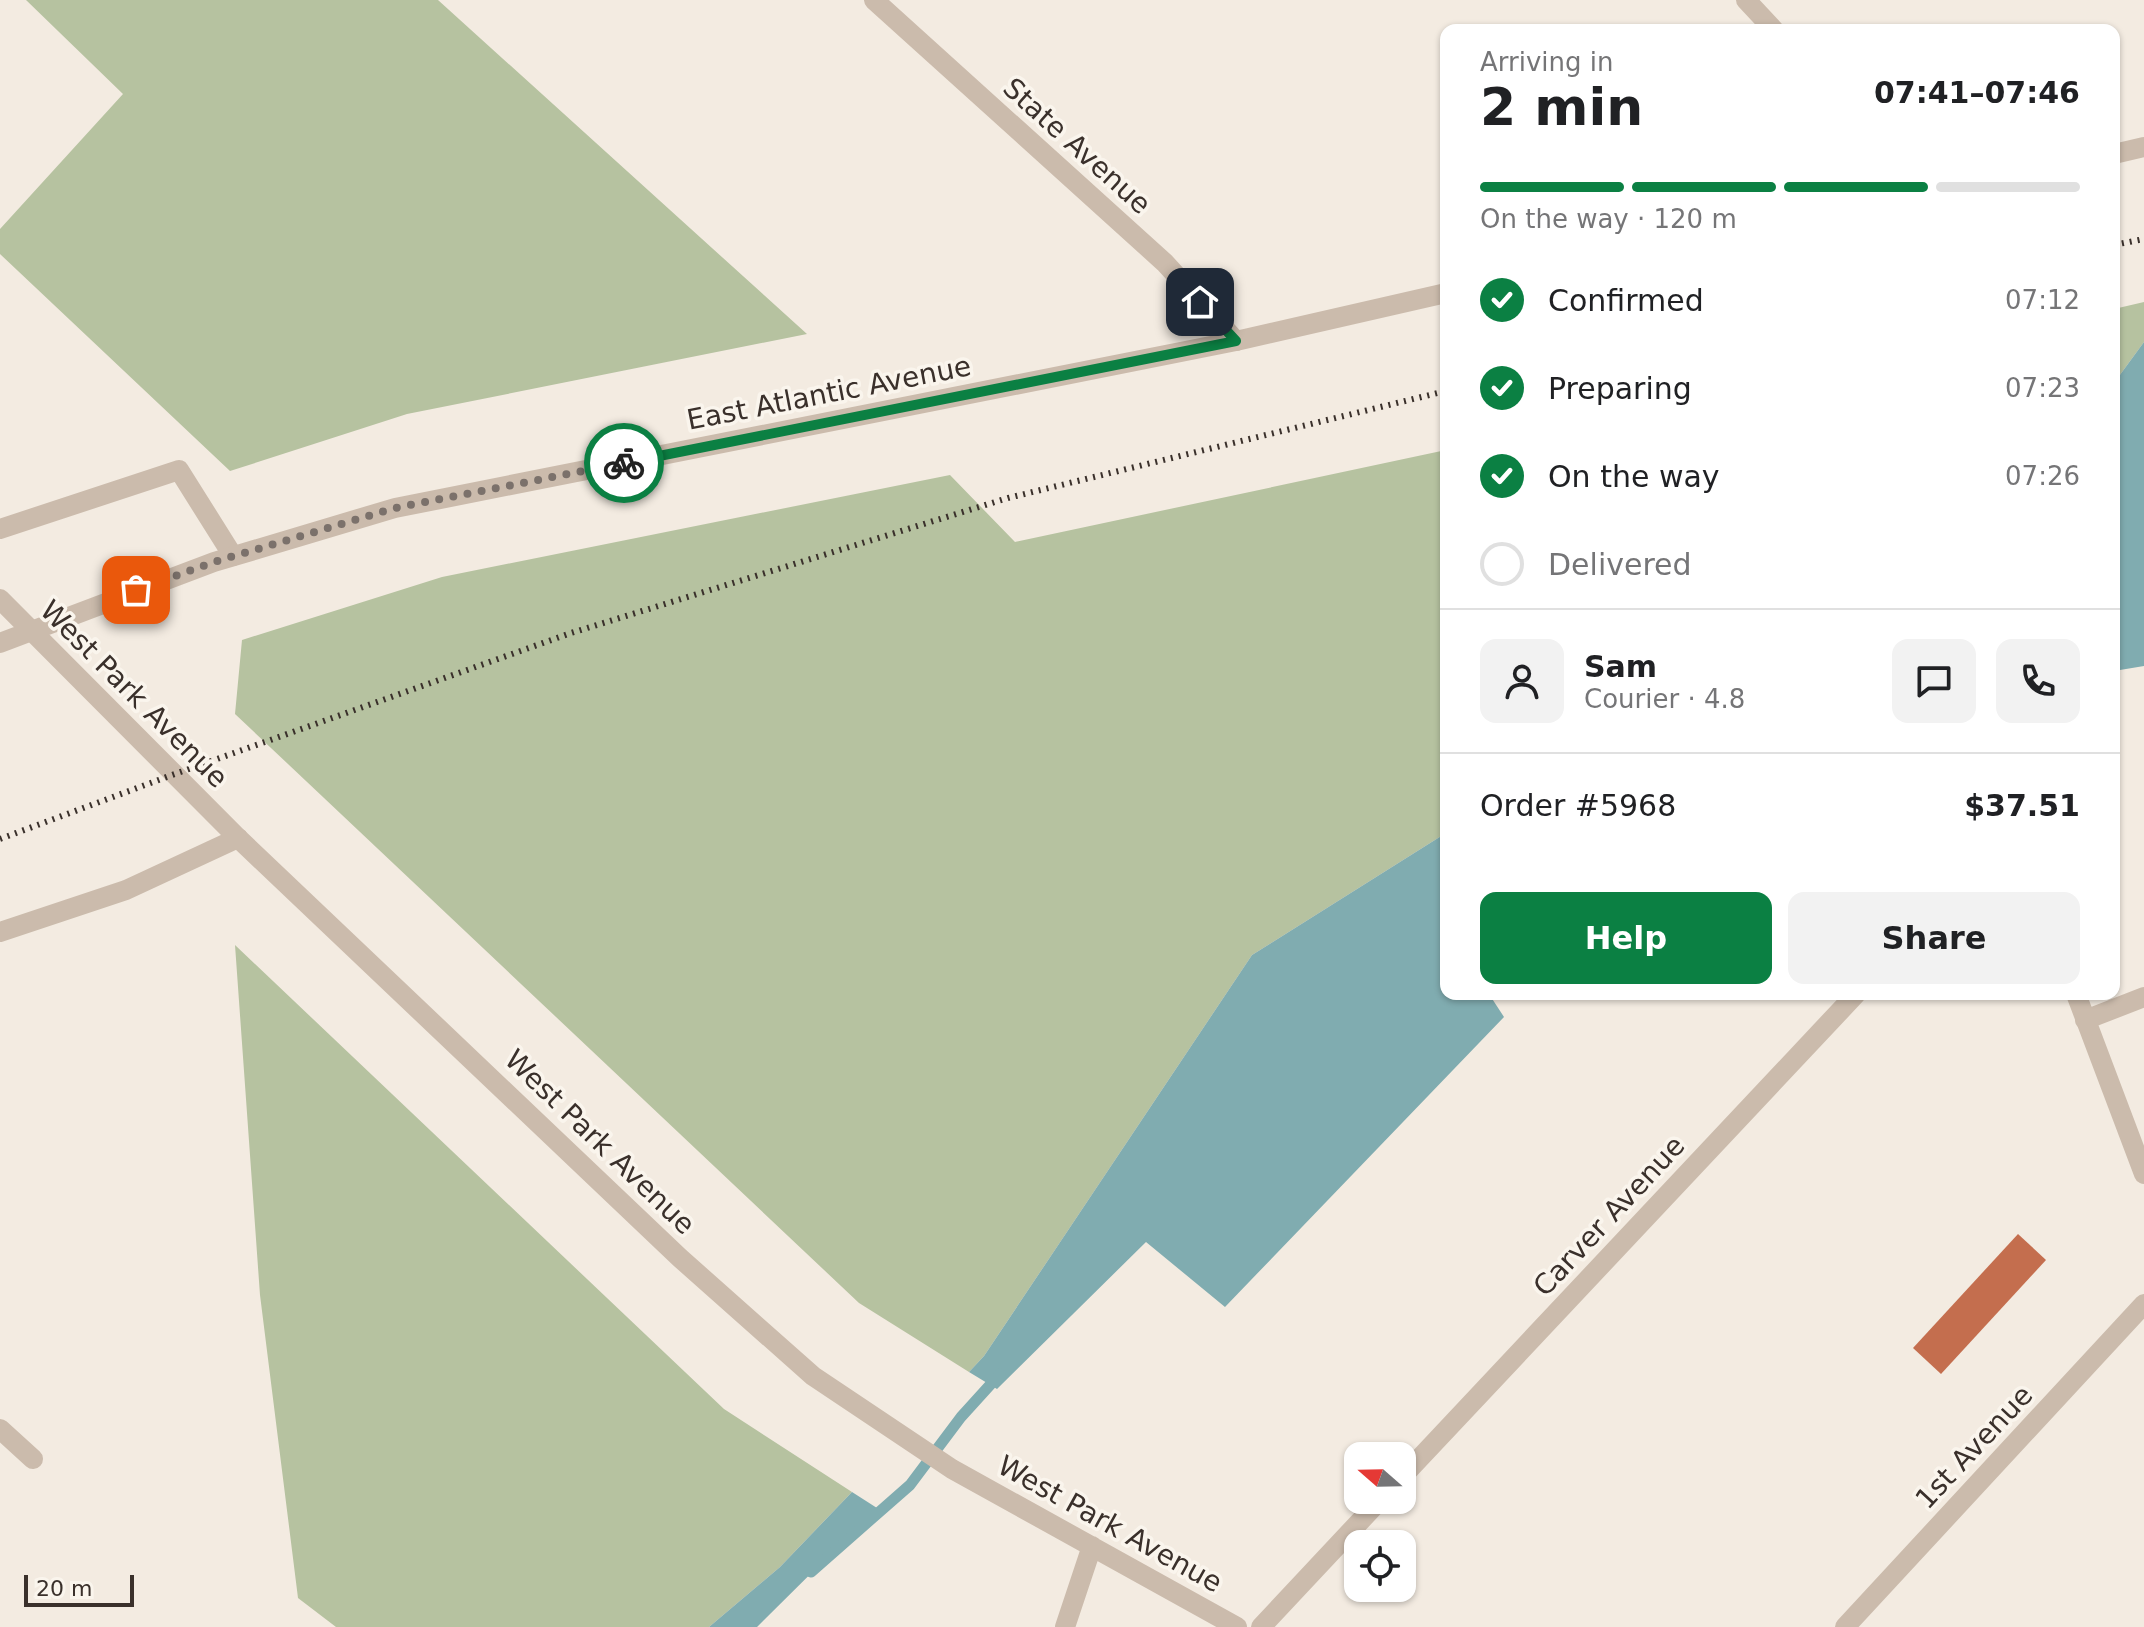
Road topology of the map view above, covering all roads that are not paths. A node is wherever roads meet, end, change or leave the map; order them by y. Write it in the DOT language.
graph roads {
  1 [pos="874,0"];
  2 [pos="1746,0"];
  3 [pos="1768,24"];
  4 [pos="2144,147"];
  5 [pos="2120,153"];
  6 [pos="1440,294"];
  7 [pos="1236,341"];
  8 [pos="0,529"];
  9 [pos="233,556"];
  10 [pos="0,599"];
  11 [pos="32,629"];
  12 [pos="0,643"];
  13 [pos="238,838"];
  14 [pos="0,932"];
  15 [pos="2144,997"];
  16 [pos="1850,1000"];
  17 [pos="2078,1000"];
  18 [pos="2085,1020"];
  19 [pos="2144,1174"];
  20 [pos="2144,1304"];
  21 [pos="0,1429"];
  22 [pos="33,1459"];
  23 [pos="1416,1462"];
  24 [pos="1367,1514"];
  25 [pos="1092,1546"];
  26 [pos="1065,1627"];
  27 [pos="1237,1627"];
  28 [pos="1261,1627"];
  29 [pos="1845,1627"];
  1 -- 7 [label="street, State Avenue"];
  2 -- 3 [label="street"];
  4 -- 5 [label="street"];
  6 -- 7 [label="street, East Atlantic Avenue"];
  7 -- 9 [label="street, East Atlantic Avenue"];
  8 -- 9 [label="street"];
  9 -- 11 [label="street, East Atlantic Avenue"];
  10 -- 11 [label="street, West Park Avenue"];
  11 -- 12 [label="street, East Atlantic Avenue"];
  11 -- 13 [label="street, West Park Avenue"];
  13 -- 14 [label="street"];
  13 -- 25 [label="street, West Park Avenue"];
  15 -- 18 [label="street"];
  16 -- 23 [label="street, Carver Avenue"];
  17 -- 18 [label="street"];
  18 -- 19 [label="street"];
  20 -- 29 [label="street, 1st Avenue"];
  21 -- 22 [label="street"];
  24 -- 28 [label="street"];
  25 -- 26 [label="street"];
  25 -- 27 [label="street, West Park Avenue"];
}
